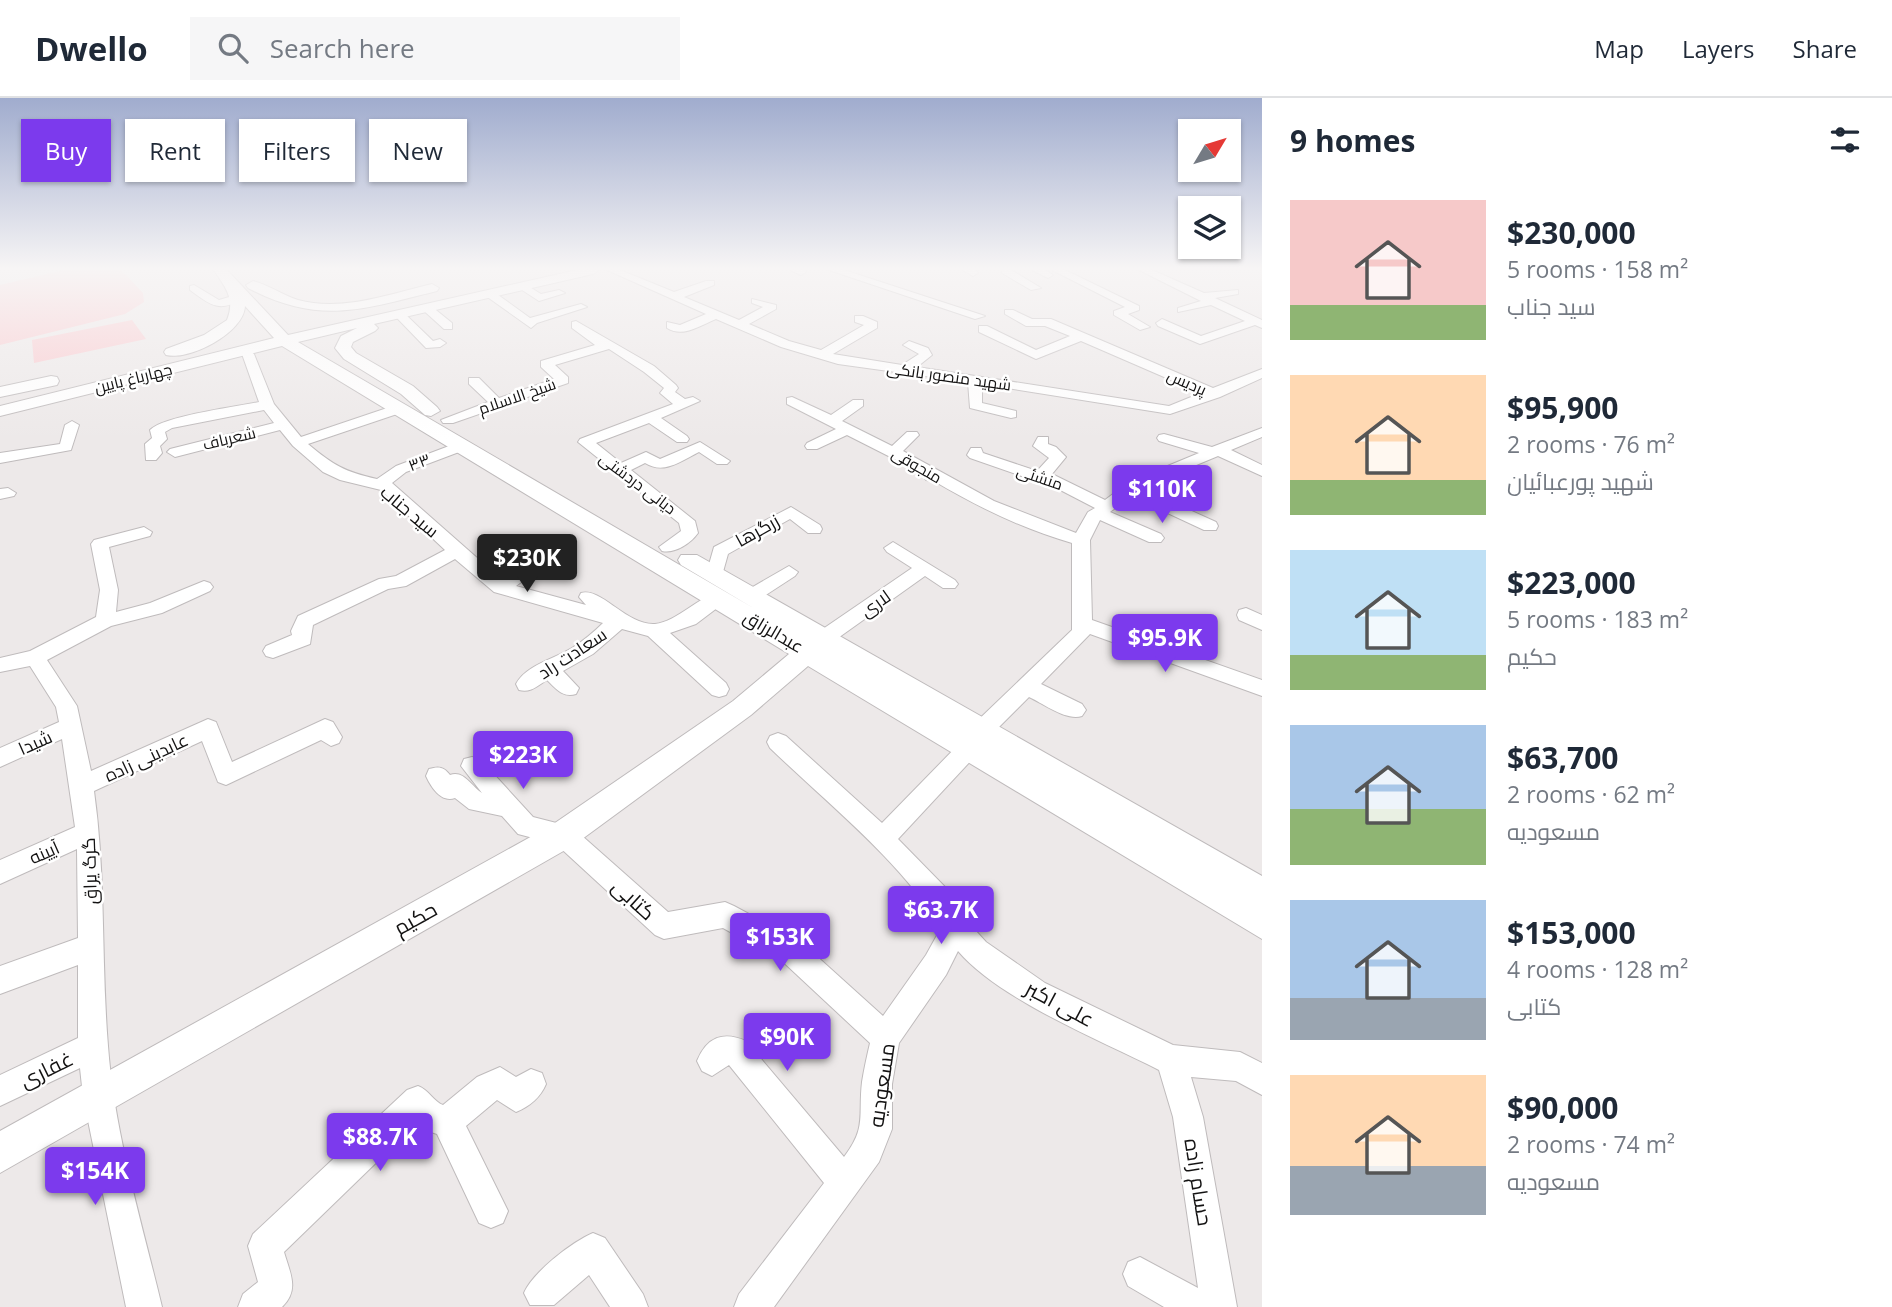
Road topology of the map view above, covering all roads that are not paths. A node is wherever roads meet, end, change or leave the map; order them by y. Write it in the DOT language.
graph roads {
  1 [pos="229,326"];
  2 [pos="279,326"];
  3 [pos="284,326"];
  4 [pos="325,326"];
  5 [pos="342,326"];
  6 [pos="373,326"];
  7 [pos="412,326"];
  8 [pos="576,326"];
  9 [pos="671,326"];
  10 [pos="687,326"];
  11 [pos="742,326"];
  12 [pos="871,326"];
  13 [pos="1060,326"];
  14 [pos="1168,326"];
  15 [pos="1246,326"];
  16 [pos="983,329"];
  17 [pos="1082,336"];
  18 [pos="292,337"];
  19 [pos="440,343"];
  20 [pos="909,345"];
  21 [pos="605,346"];
  22 [pos="172,352"];
  23 [pos="1153,354"];
  24 [pos="248,355"];
  25 [pos="822,355"];
  26 [pos="214,359"];
  27 [pos="1138,360"];
  28 [pos="1261,367"];
  29 [pos="904,370"];
  30 [pos="1160,370"];
  31 [pos="125,372"];
  32 [pos="975,380"];
  33 [pos="1135,380"];
  34 [pos="474,381"];
  35 [pos="0,392"];
  36 [pos="1215,394"];
  37 [pos="497,403"];
  38 [pos="858,403"];
  39 [pos="267,405"];
  40 [pos="796,407"];
  41 [pos="398,409"];
  42 [pos="0,411"];
  43 [pos="1011,414"];
  44 [pos="440,415"];
  45 [pos="652,418"];
  46 [pos="832,421"];
  47 [pos="72,425"];
  48 [pos="283,425"];
  49 [pos="848,429"];
  50 [pos="1262,432"];
  51 [pos="912,435"];
  52 [pos="1164,438"];
  53 [pos="682,439"];
  54 [pos="1044,440"];
  55 [pos="298,443"];
  56 [pos="462,446"];
  57 [pos="811,446"];
  58 [pos="976,451"];
  59 [pos="1215,451"];
  60 [pos="176,452"];
  61 [pos="894,452"];
  62 [pos="150,457"];
  63 [pos="0,458"];
  64 [pos="722,461"];
  65 [pos="620,469"];
  66 [pos="1262,471"];
  67 [pos="1043,475"];
  68 [pos="380,484"];
  69 [pos="1129,489"];
  70 [pos="1102,510"];
  71 [pos="1210,526"];
  72 [pos="814,530"];
  73 [pos="144,532"];
  74 [pos="1155,538"];
  75 [pos="1082,540"];
  76 [pos="667,547"];
  77 [pos="893,548"];
  78 [pos="456,551"];
  79 [pos="532,567"];
  80 [pos="925,568"];
  81 [pos="789,572"];
  82 [pos="715,575"];
  83 [pos="949,584"];
  84 [pos="204,587"];
  85 [pos="500,589"];
  86 [pos="751,596"];
  87 [pos="588,597"];
  88 [pos="718,598"];
  89 [pos="105,621"];
  90 [pos="618,621"];
  91 [pos="1082,624"];
  92 [pos="655,631"];
  93 [pos="817,645"];
  94 [pos="285,653"];
  95 [pos="35,657"];
  96 [pos="0,665"];
  97 [pos="547,668"];
  98 [pos="526,684"];
  99 [pos="1026,686"];
  100 [pos="569,688"];
  101 [pos="1262,688"];
  102 [pos="719,689"];
  103 [pos="1075,710"];
  104 [pos="70,726"];
  105 [pos="331,737"];
  106 [pos="976,738"];
  107 [pos="778,742"];
  108 [pos="0,758"];
  109 [pos="472,766"];
  110 [pos="437,776"];
  111 [pos="82,786"];
  112 [pos="507,806"];
  113 [pos="88,833"];
  114 [pos="563,835"];
  115 [pos="882,839"];
  116 [pos="0,872"];
  117 [pos="1262,893"];
  118 [pos="1262,923"];
  119 [pos="956,929"];
  120 [pos="92,946"];
  121 [pos="0,980"];
  122 [pos="885,1038"];
  123 [pos="93,1046"];
  124 [pos="1171,1060"];
  125 [pos="712,1061"];
  126 [pos="1262,1080"];
  127 [pos="531,1084"];
  128 [pos="0,1091"];
  129 [pos="98,1096"];
  130 [pos="447,1121"];
  131 [pos="0,1153"];
  132 [pos="845,1183"];
  133 [pos="491,1211"];
  134 [pos="1140,1274"];
  135 [pos="542,1293"];
  136 [pos="626,1305"];
  137 [pos="144,1307"];
  138 [pos="256,1307"];
  139 [pos="752,1307"];
  140 [pos="1198,1307"];
  141 [pos="1219,1307"];
  1 -- 22 [label="main road"];
  2 -- 18 [label="main road"];
  3 -- 18 [label="main road"];
  4 -- 18 [label="main road, چهارباغ پایین"];
  5 -- 18 [label="main road, چهارباغ پایین"];
  6 -- 44 [label="main road"];
  7 -- 19 [label="street"];
  8 -- 21 [label="street"];
  9 -- 10 [label="street"];
  11 -- 25 [label="street, شهید منصور بانکی"];
  12 -- 25 [label="street"];
  13 -- 17 [label="street, پردیس"];
  14 -- 15 [label="street"];
  16 -- 17 [label="street"];
  17 -- 27 [label="street, پردیس"];
  18 -- 22 [label="main road, چهارباغ پایین"];
  18 -- 24 [label="main road"];
  18 -- 26 [label="main road, چهارباغ پایین"];
  18 -- 41 [label="main road, عبدالرزاق"];
  18 -- 44 [label="main road, عبدالرزاق"];
  20 -- 29 [label="street"];
  21 -- 37 [label="street, شیخ الاسلام"];
  21 -- 45 [label="street, دیانی دردشتی"];
  22 -- 31 [label="main road, چهارباغ پایین"];
  23 -- 27 [label="street"];
  24 -- 26 [label="main road"];
  24 -- 39 [label="street"];
  25 -- 29 [label="street, شهید منصور بانکی"];
  26 -- 31 [label="main road, چهارباغ پایین"];
  27 -- 30 [label="street, پردیس"];
  28 -- 36 [label="street, شهید منصور بانکی"];
  29 -- 32 [label="street, شهید منصور بانکی"];
  30 -- 33 [label="street"];
  30 -- 36 [label="street, پردیس"];
  31 -- 35 [label="main road, چهارباغ پایین"];
  31 -- 42 [label="main road, چهارباغ پایین"];
  32 -- 36 [label="street, شهید منصور بانکی"];
  32 -- 43 [label="street"];
  34 -- 37 [label="street"];
  37 -- 44 [label="street, شیخ الاسلام"];
  38 -- 46 [label="street"];
  39 -- 48 [label="street"];
  39 -- 62 [label="street"];
  40 -- 46 [label="street, منجوقی"];
  41 -- 55 [label="street"];
  41 -- 56 [label="main road, عبدالرزاق"];
  44 -- 76 [label="main road, عبدالرزاق"];
  45 -- 53 [label="street"];
  45 -- 65 [label="street, دیانی دردشتی"];
  46 -- 49 [label="street, منجوقی"];
  47 -- 63 [label="street"];
  48 -- 55 [label="street"];
  48 -- 60 [label="street, شعرباف"];
  49 -- 57 [label="street"];
  49 -- 61 [label="street, منجوقی"];
  50 -- 59 [label="street"];
  51 -- 61 [label="street"];
  52 -- 59 [label="street"];
  54 -- 67 [label="street"];
  55 -- 68 [label="street, سید جناب"];
  56 -- 68 [label="street, ۳۳"];
  56 -- 88 [label="main road, عبدالرزاق"];
  58 -- 67 [label="street, منشئی"];
  59 -- 66 [label="street"];
  59 -- 69 [label="street"];
  61 -- 75 [label="street, منجوقی"];
  64 -- 65 [label="street"];
  65 -- 76 [label="street, دیانی دردشتی"];
  67 -- 70 [label="street, منشئی"];
  68 -- 78 [label="street, سید جناب"];
  69 -- 70 [label="street"];
  69 -- 71 [label="street"];
  70 -- 74 [label="street, منشئی"];
  70 -- 75 [label="street"];
  72 -- 82 [label="street, زرگرها"];
  73 -- 89 [label="street"];
  75 -- 91 [label="street"];
  76 -- 82 [label="main road, عبدالرزاق"];
  77 -- 80 [label="street"];
  78 -- 85 [label="street, سید جناب"];
  78 -- 94 [label="street"];
  79 -- 85 [label="street"];
  80 -- 83 [label="street"];
  80 -- 93 [label="street, لاری"];
  81 -- 86 [label="street"];
  82 -- 86 [label="main road, عبدالرزاق"];
  84 -- 89 [label="street"];
  85 -- 90 [label="street, سید جناب"];
  86 -- 93 [label="main road, عبدالرزاق"];
  87 -- 90 [label="street"];
  88 -- 92 [label="street"];
  88 -- 93 [label="main road, عبدالرزاق"];
  89 -- 95 [label="street"];
  90 -- 92 [label="street, سید جناب"];
  90 -- 97 [label="street, سعادت راد"];
  91 -- 99 [label="street"];
  91 -- 101 [label="street"];
  92 -- 102 [label="street"];
  93 -- 106 [label="main road, عبدالرزاق"];
  93 -- 114 [label="main road, حکیم"];
  95 -- 96 [label="street"];
  95 -- 104 [label="street, گرگ یراق"];
  97 -- 98 [label="street, سعادت راد"];
  97 -- 100 [label="street"];
  99 -- 103 [label="street"];
  99 -- 106 [label="street"];
  104 -- 108 [label="street, شیدا"];
  104 -- 111 [label="street, گرگ یراق"];
  105 -- 111 [label="street, عابدینی زاده"];
  106 -- 115 [label="street"];
  106 -- 117 [label="main road, عبدالرزاق"];
  106 -- 118 [label="main road, عبدالرزاق"];
  107 -- 115 [label="street, علی اکبر"];
  109 -- 112 [label="street"];
  110 -- 112 [label="street"];
  111 -- 113 [label="street, گرگ یراق"];
  112 -- 114 [label="street"];
  113 -- 116 [label="street, آیینه"];
  113 -- 120 [label="street, گرگ یراق"];
  114 -- 122 [label="street, کتابی"];
  114 -- 129 [label="main road, حکیم"];
  115 -- 119 [label="street, علی اکبر"];
  119 -- 122 [label="street, مسعودیه"];
  119 -- 124 [label="street, علی اکبر"];
  120 -- 121 [label="street"];
  120 -- 123 [label="street, گرگ یراق"];
  122 -- 132 [label="street, مسعودیه"];
  123 -- 128 [label="street, غفاری"];
  123 -- 129 [label="street, گرگ یراق"];
  124 -- 126 [label="street, علی اکبر"];
  124 -- 141 [label="street, حسام زاده"];
  125 -- 132 [label="street"];
  127 -- 130 [label="street"];
  129 -- 131 [label="main road, حکیم"];
  129 -- 137 [label="street, گرگ یراق"];
  130 -- 133 [label="street"];
  130 -- 138 [label="street"];
  132 -- 139 [label="street, مسعودیه"];
  134 -- 140 [label="street"];
  135 -- 136 [label="street"];
}
